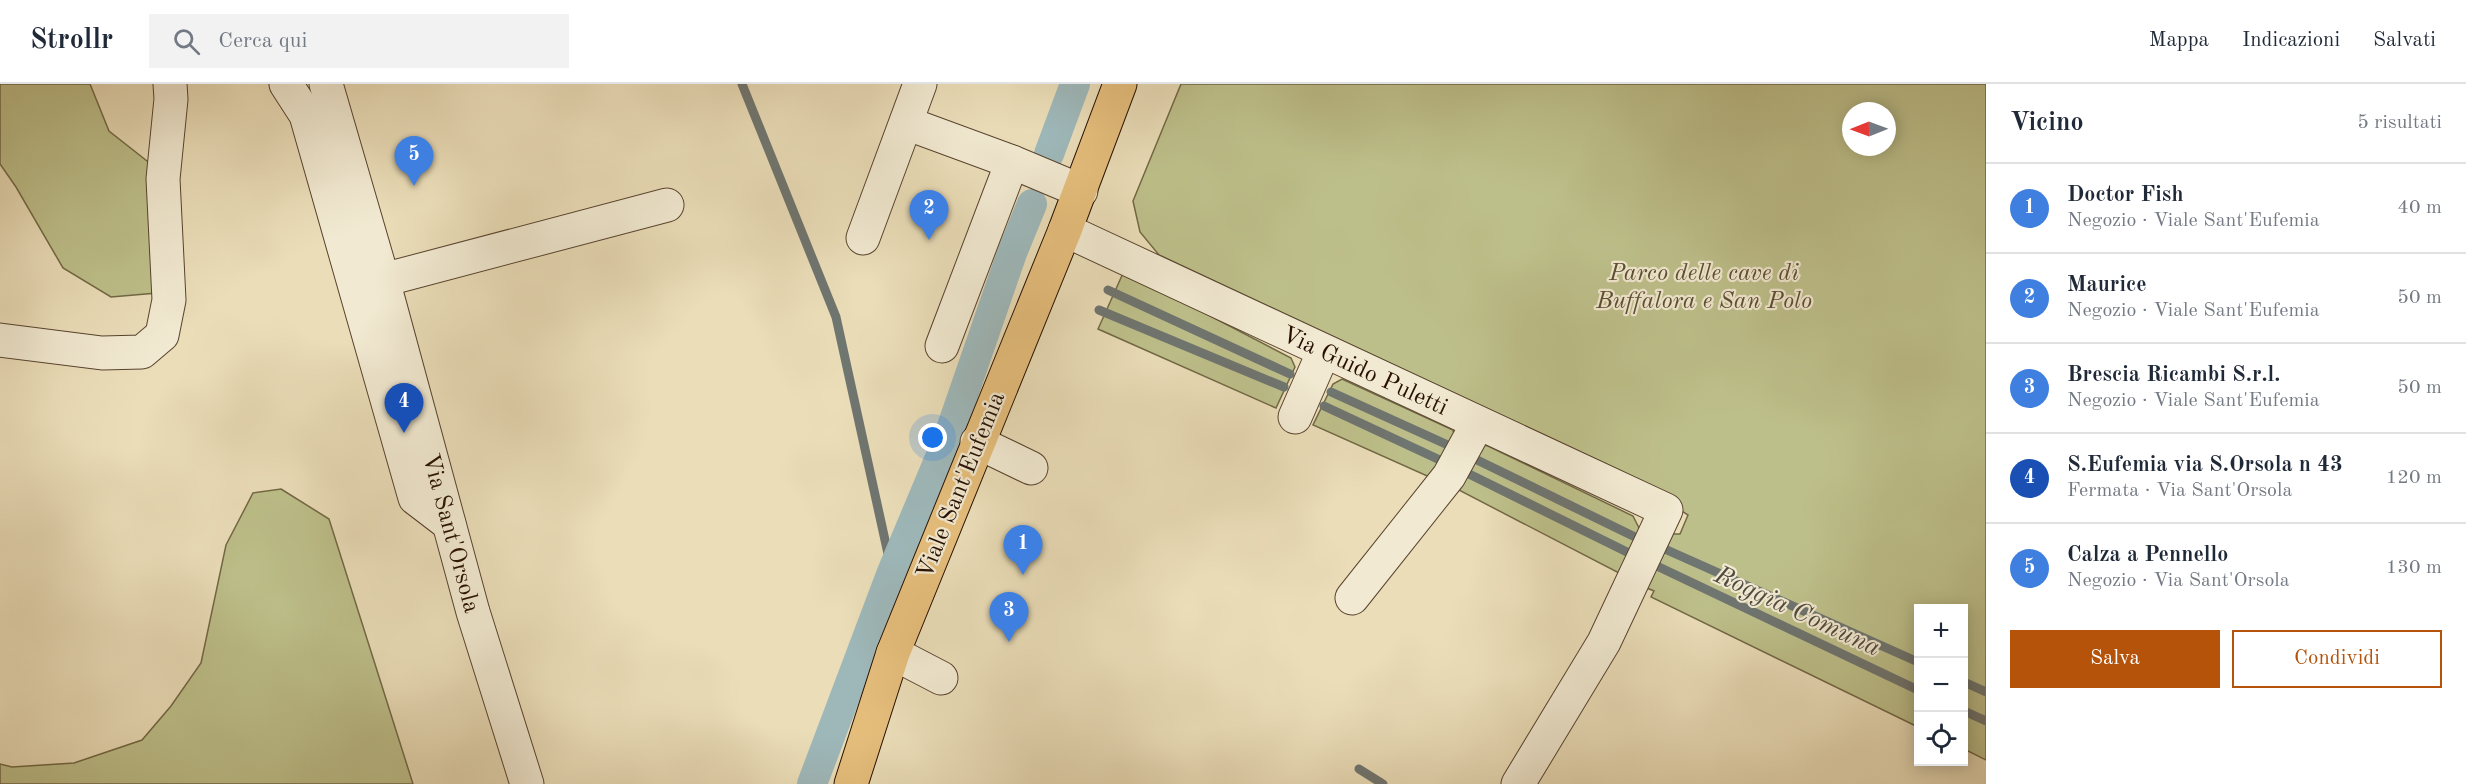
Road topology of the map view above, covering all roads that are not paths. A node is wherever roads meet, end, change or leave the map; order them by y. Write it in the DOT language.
graph roads {
  1 [pos="170,84"];
  2 [pos="286,84"];
  3 [pos="326,84"];
  4 [pos="920,84"];
  5 [pos="1120,84"];
  6 [pos="906,123"];
  7 [pos="1012,162"];
  8 [pos="1080,191"];
  9 [pos="667,205"];
  10 [pos="1065,230"];
  11 [pos="863,238"];
  12 [pos="383,280"];
  13 [pos="0,340"];
  14 [pos="942,346"];
  15 [pos="1324,351"];
  16 [pos="1295,417"];
  17 [pos="1478,423"];
  18 [pos="977,442"];
  19 [pos="1031,468"];
  20 [pos="449,524"];
  21 [pos="1352,598"];
  22 [pos="893,653"];
  23 [pos="941,678"];
  24 [pos="527,784"];
  25 [pos="851,784"];
  26 [pos="1518,784"];
  1 -- 13 [label="street"];
  2 -- 20 [label="street"];
  3 -- 12 [label="street, Via Sant'Orsola"];
  4 -- 6 [label="street"];
  5 -- 8 [label="main road, Viale Sant'Eufemia"];
  6 -- 7 [label="street"];
  6 -- 11 [label="street"];
  7 -- 8 [label="street"];
  7 -- 14 [label="street"];
  8 -- 10 [label="main road, Viale Sant'Eufemia"];
  9 -- 12 [label="street"];
  10 -- 15 [label="street, Via Guido Puletti"];
  10 -- 18 [label="main road, Viale Sant'Eufemia"];
  12 -- 20 [label="street, Via Sant'Orsola"];
  15 -- 16 [label="street"];
  15 -- 17 [label="street, Via Guido Puletti"];
  17 -- 21 [label="street"];
  17 -- 26 [label="street, Via Guido Puletti"];
  18 -- 19 [label="street"];
  18 -- 22 [label="main road, Viale Sant'Eufemia"];
  20 -- 24 [label="street, Via Sant'Orsola"];
  22 -- 23 [label="street"];
  22 -- 25 [label="main road, Viale Sant'Eufemia"];
}
